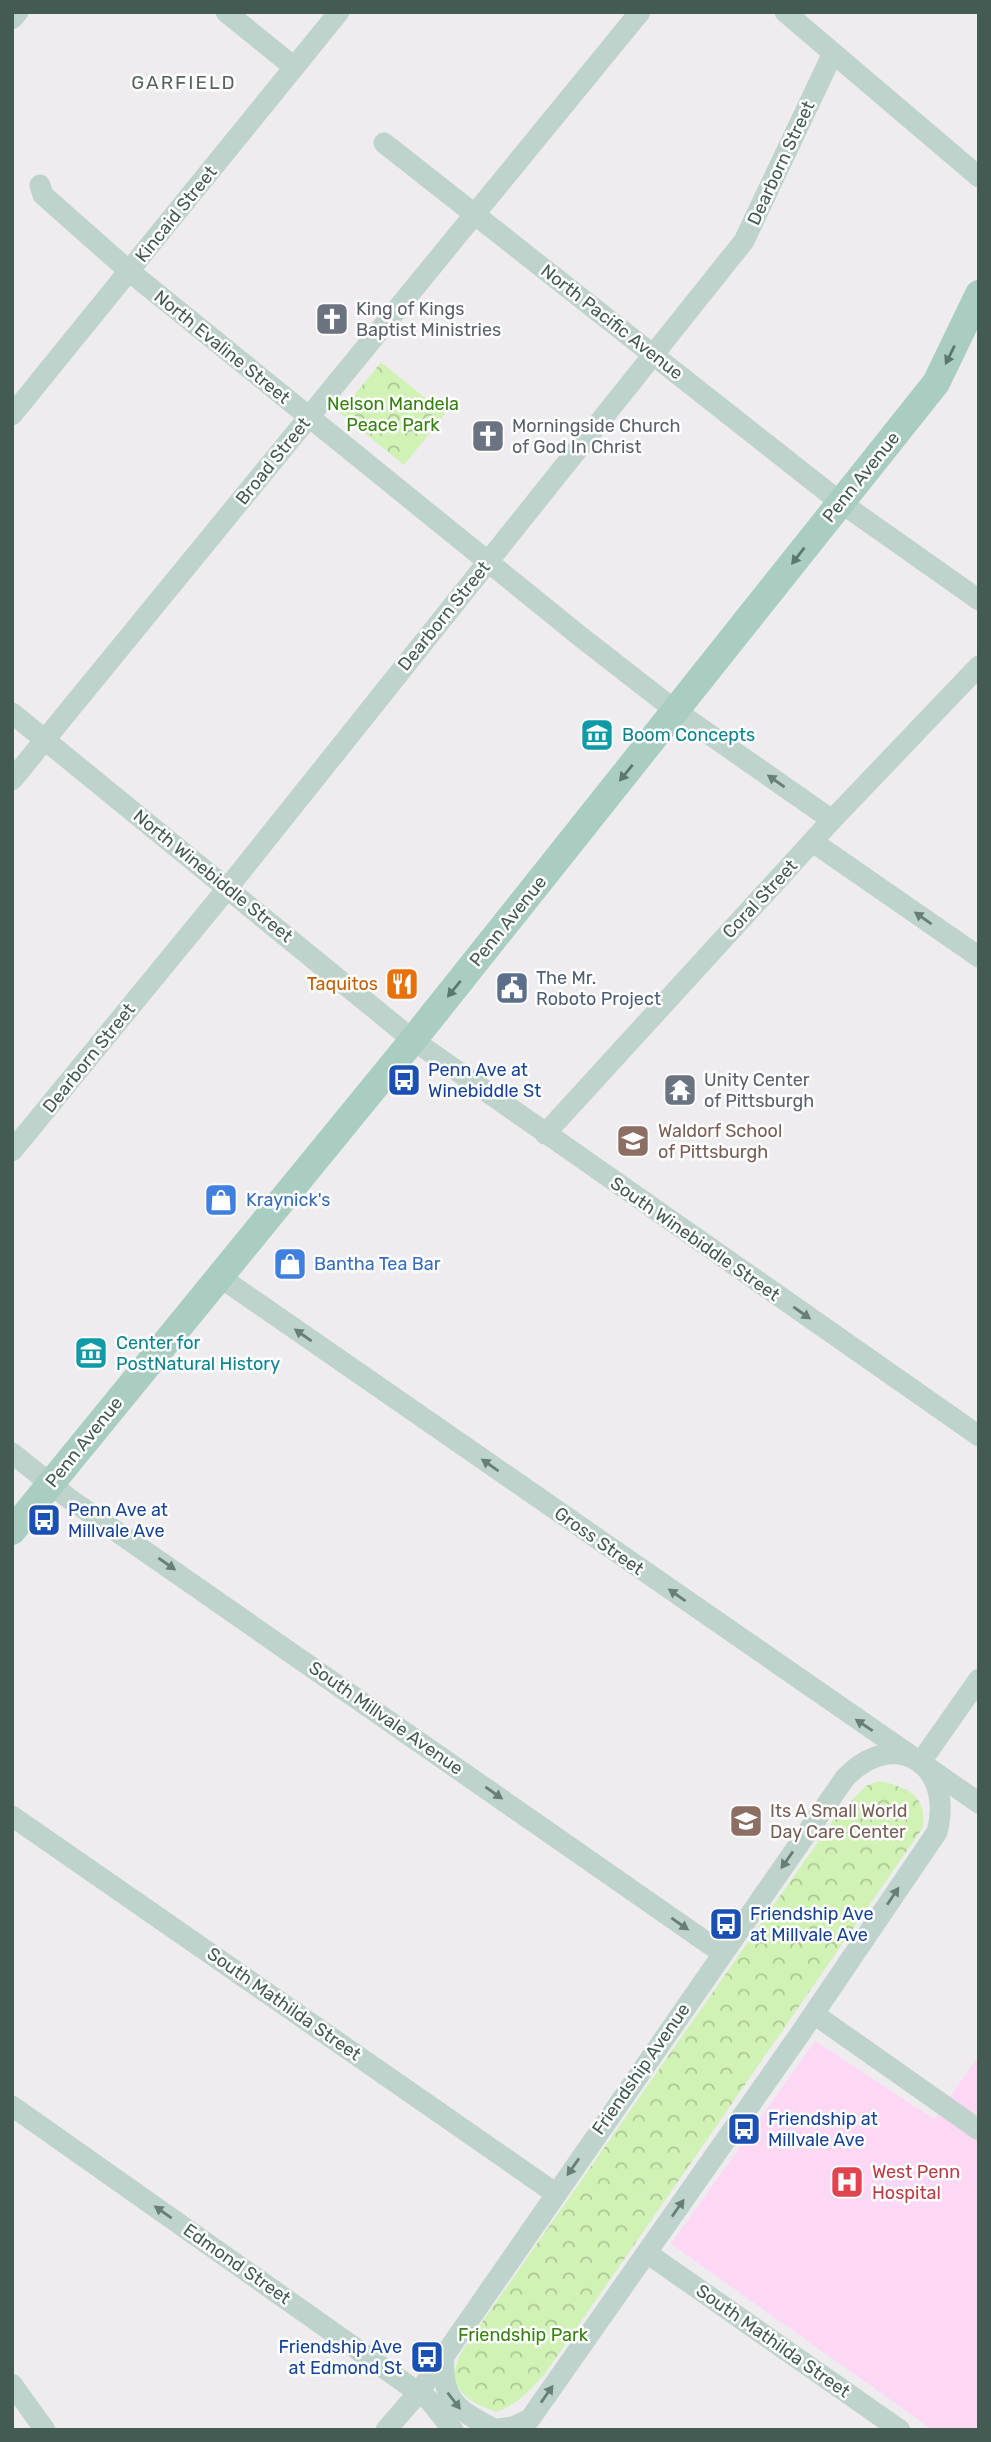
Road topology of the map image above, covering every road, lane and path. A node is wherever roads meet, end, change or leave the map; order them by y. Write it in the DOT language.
graph roads {
  1 [pos="18,12"];
  2 [pos="226,12"];
  3 [pos="339,12"];
  4 [pos="640,12"];
  5 [pos="785,12"];
  6 [pos="12,19"];
  7 [pos="833,53"];
  8 [pos="294,67"];
  9 [pos="384,143"];
  10 [pos="979,177"];
  11 [pos="40,185"];
  12 [pos="476,213"];
  13 [pos="129,271"];
  14 [pos="979,294"];
  15 [pos="652,352"];
  16 [pos="12,415"];
  17 [pos="309,417"];
  18 [pos="840,502"];
  19 [pos="488,562"];
  20 [pos="979,600"];
  21 [pos="979,666"];
  22 [pos="676,711"];
  23 [pos="12,713"];
  24 [pos="45,740"];
  25 [pos="12,780"];
  26 [pos="832,820"];
  27 [pos="813,842"];
  28 [pos="226,890"];
  29 [pos="979,957"];
  30 [pos="413,1040"];
  31 [pos="545,1134"];
  32 [pos="12,1151"];
  33 [pos="220,1277"];
  34 [pos="979,1436"];
  35 [pos="12,1453"];
  36 [pos="50,1484"];
  37 [pos="12,1531"];
  38 [pos="979,1679"];
  39 [pos="920,1763"];
  40 [pos="979,1803"];
  41 [pos="12,1816"];
  42 [pos="722,1953"];
  43 [pos="814,2014"];
  44 [pos="12,2106"];
  45 [pos="979,2130"];
  46 [pos="555,2193"];
  47 [pos="647,2253"];
  48 [pos="444,2355"];
  49 [pos="12,2384"];
  50 [pos="419,2392"];
  51 [pos="493,2429"];
  52 [pos="45,2430"];
  53 [pos="386,2430"];
  54 [pos="453,2430"];
  55 [pos="900,2430"];
  1 -- 6 [label="street"];
  2 -- 8 [label="street"];
  3 -- 8 [label="street, Kincaid Street"];
  4 -- 12 [label="street, Broad Street"];
  5 -- 7 [label="street"];
  7 -- 10 [label="street"];
  7 -- 15 [label="street, Dearborn Street"];
  8 -- 13 [label="street, Kincaid Street"];
  9 -- 12 [label="street, North Pacific Avenue"];
  11 -- 13 [label="street, North Evaline Street"];
  12 -- 15 [label="street, North Pacific Avenue"];
  12 -- 17 [label="street, Broad Street"];
  13 -- 16 [label="street, Kincaid Street"];
  13 -- 17 [label="street, North Evaline Street"];
  14 -- 18 [label="main road, Penn Avenue, one-way"];
  15 -- 18 [label="street, North Pacific Avenue"];
  15 -- 19 [label="street, Dearborn Street"];
  17 -- 19 [label="street, North Evaline Street"];
  17 -- 24 [label="street, Broad Street"];
  18 -- 20 [label="street, North Pacific Avenue"];
  18 -- 22 [label="main road, Penn Avenue, one-way"];
  19 -- 22 [label="street, North Evaline Street"];
  19 -- 28 [label="street, Dearborn Street"];
  21 -- 26 [label="street, Coral Street"];
  26 -- 22 [label="street, North Evaline Street, one-way"];
  22 -- 30 [label="main road, Penn Avenue, one-way"];
  23 -- 24 [label="street, North Winebiddle Street"];
  24 -- 25 [label="street, Broad Street"];
  24 -- 28 [label="street, North Winebiddle Street"];
  26 -- 27 [label="street, Coral Street"];
  29 -- 27 [label="street, one-way"];
  27 -- 31 [label="street, Coral Street"];
  28 -- 30 [label="street, North Winebiddle Street"];
  28 -- 32 [label="street, Dearborn Street"];
  30 -- 31 [label="street, South Winebiddle Street"];
  30 -- 33 [label="main road, Penn Avenue"];
  31 -- 34 [label="street, South Winebiddle Street, one-way"];
  33 -- 36 [label="main road, Penn Avenue"];
  39 -- 33 [label="street, Gross Street, one-way"];
  35 -- 36 [label="street, South Millvale Avenue"];
  36 -- 37 [label="main road, Penn Avenue"];
  36 -- 42 [label="street, South Millvale Avenue, one-way"];
  38 -- 39 [label="street"];
  39 -- 40 [label="street, Gross Street"];
  39 -- 42 [label="street, Friendship Avenue, one-way"];
  43 -- 39 [label="street, one-way"];
  41 -- 46 [label="street, South Mathilda Street"];
  42 -- 46 [label="street, Friendship Avenue, one-way"];
  43 -- 45 [label="street"];
  47 -- 43 [label="street, one-way"];
  50 -- 44 [label="street, Edmond Street, one-way"];
  46 -- 48 [label="street, Friendship Avenue"];
  51 -- 47 [label="street, one-way"];
  47 -- 55 [label="street, South Mathilda Street"];
  48 -- 50 [label="street, Friendship Avenue"];
  48 -- 51 [label="street, one-way"];
  49 -- 52 [label="street"];
  50 -- 53 [label="street, Friendship Avenue"];
  50 -- 54 [label="street, Edmond Street"];
}
